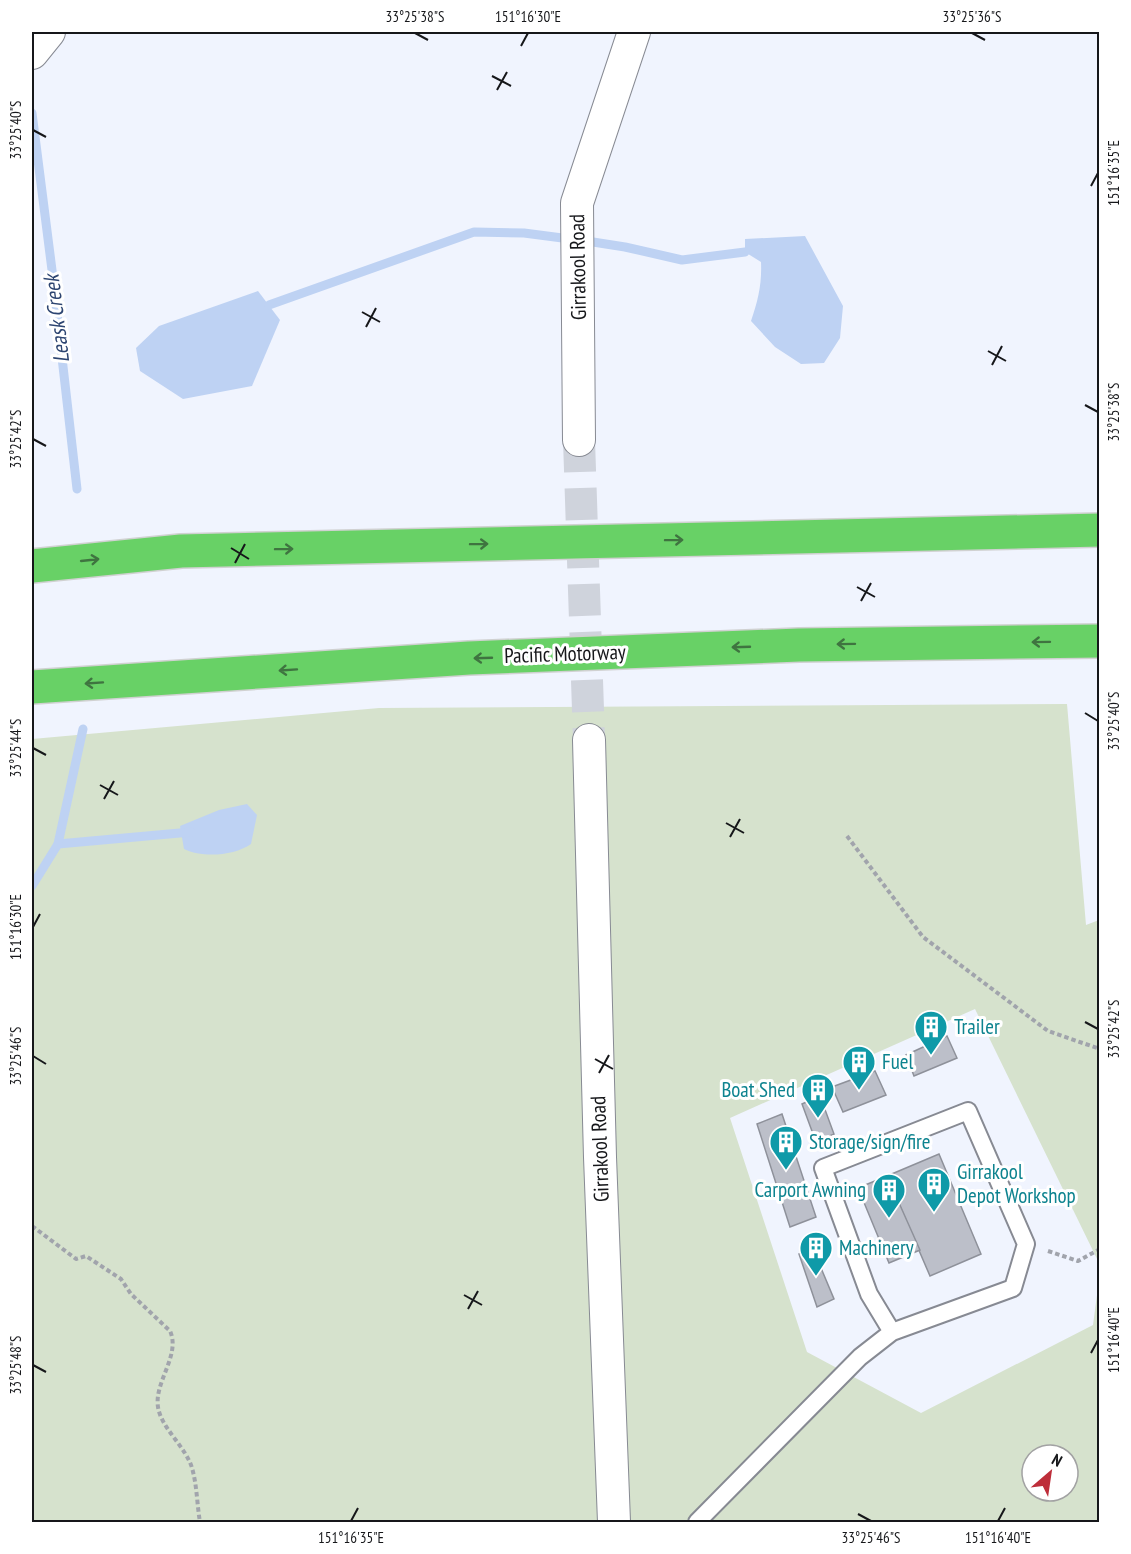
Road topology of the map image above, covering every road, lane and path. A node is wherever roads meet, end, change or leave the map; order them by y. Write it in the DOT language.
graph roads {
  1 [pos="49,32"];
  2 [pos="634,32"];
  3 [pos="32,53"];
  4 [pos="579,440"];
  5 [pos="1100,530"];
  6 [pos="32,566"];
  7 [pos="1100,641"];
  8 [pos="32,687"];
  9 [pos="589,740"];
  10 [pos="847,836"];
  11 [pos="1100,1049"];
  12 [pos="32,1226"];
  13 [pos="1026,1244"];
  14 [pos="1100,1249"];
  15 [pos="892,1332"];
  16 [pos="200,1522"];
  17 [pos="614,1522"];
  18 [pos="697,1522"];
  1 -- 3 [label="street"];
  2 -- 4 [label="street, Girrakool Road"];
  6 -- 5 [label="highway, one-way"];
  7 -- 8 [label="highway, Pacific Motorway, one-way"];
  9 -- 17 [label="street, Girrakool Road"];
  10 -- 11 [label="path"];
  12 -- 16 [label="path"];
  13 -- 14 [label="path"];
  13 -- 15 [label="lane"];
  13 -- 15 [label="lane"];
  15 -- 18 [label="lane"];
}
